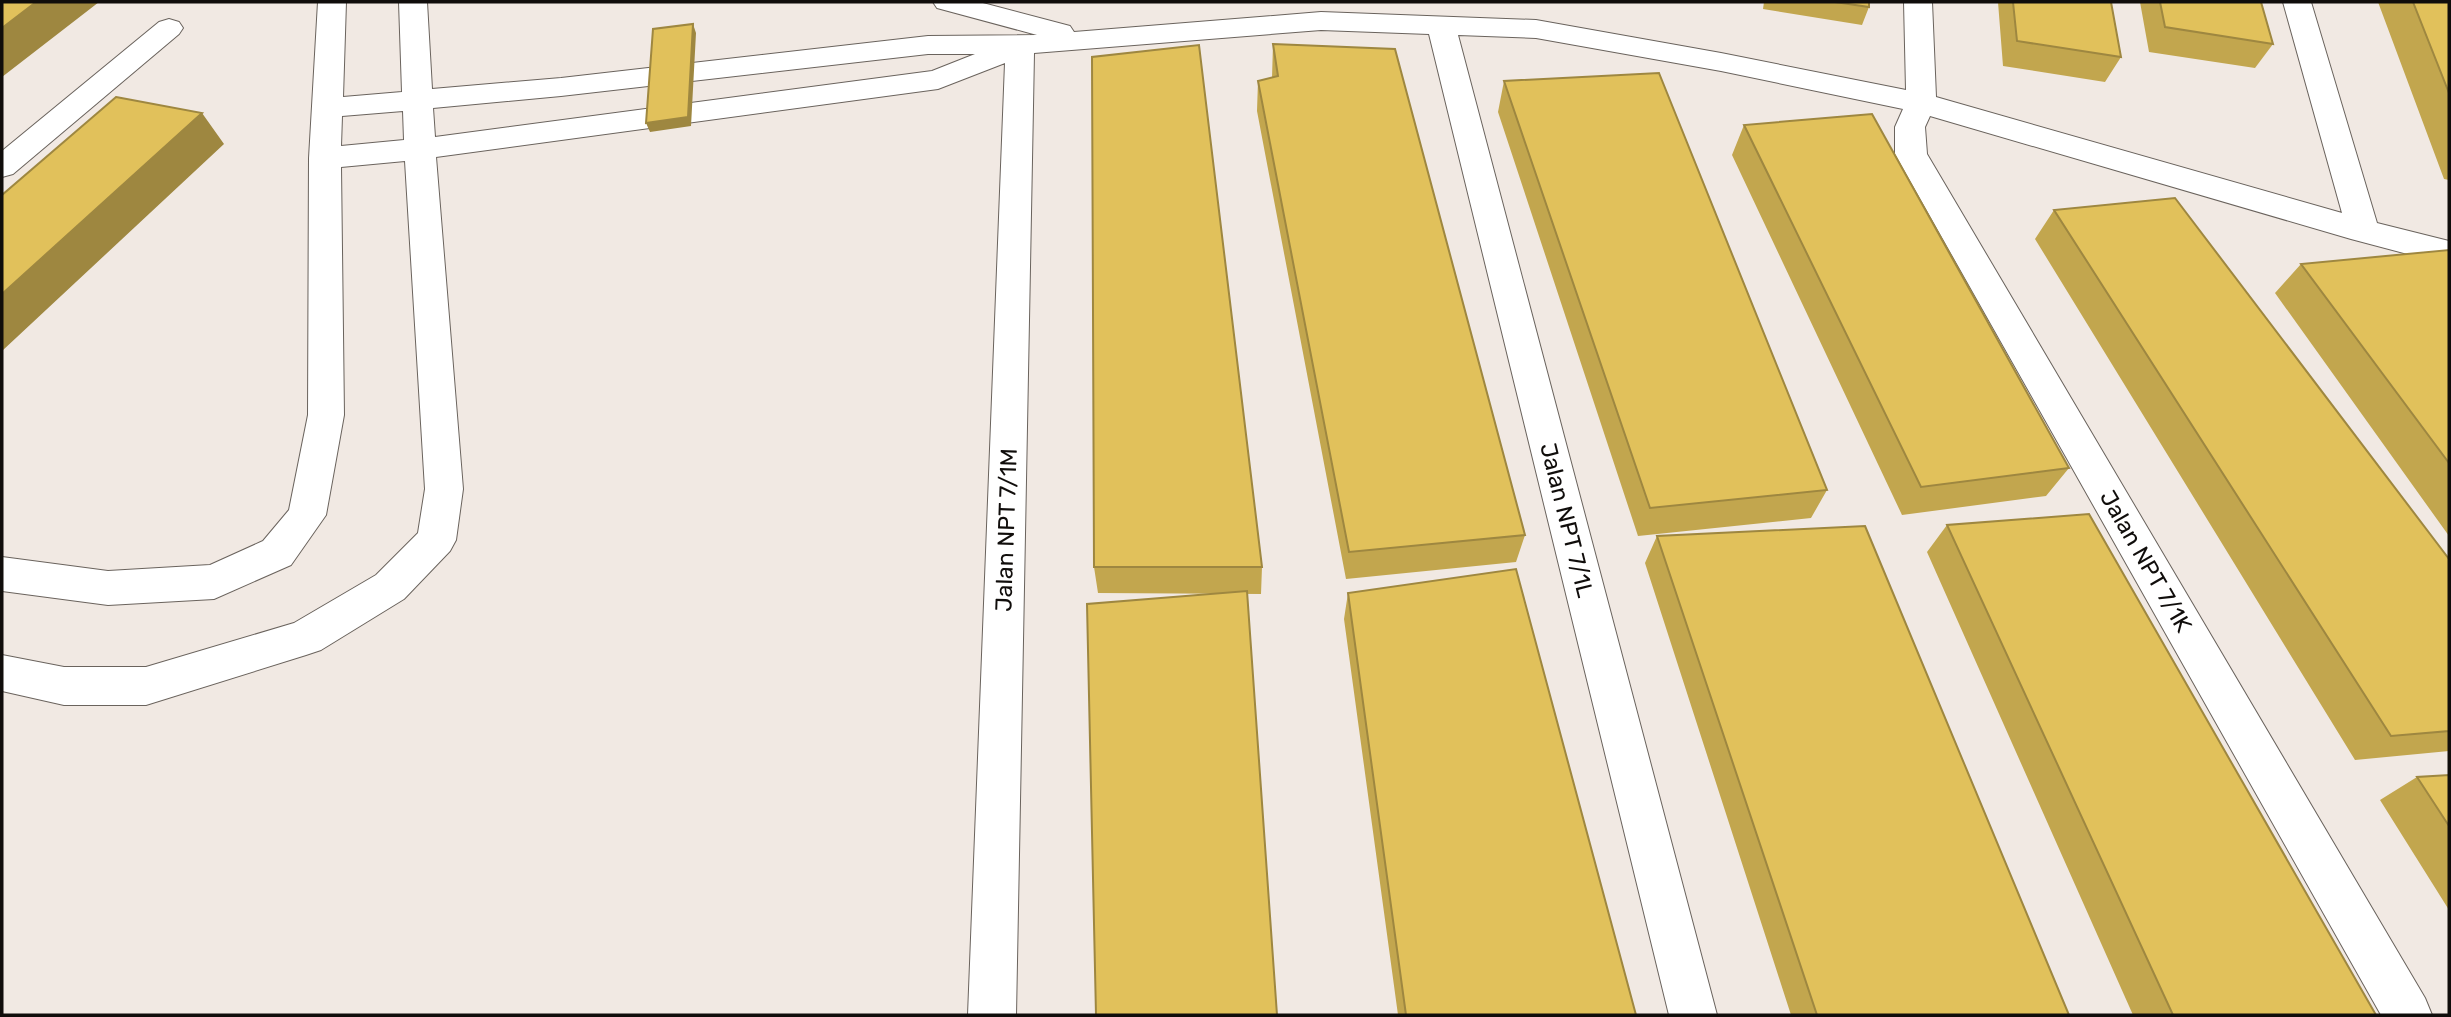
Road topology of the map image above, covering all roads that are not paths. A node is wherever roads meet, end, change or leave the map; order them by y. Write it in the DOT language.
graph roads {
  1 [pos="332,2"];
  2 [pos="413,2"];
  3 [pos="947,2"];
  4 [pos="1191,2"];
  5 [pos="1918,2"];
  6 [pos="2297,2"];
  7 [pos="1539,16"];
  8 [pos="1441,25"];
  9 [pos="169,28"];
  10 [pos="1208,30"];
  11 [pos="1086,39"];
  12 [pos="1020,46"];
  13 [pos="418,100"];
  14 [pos="1921,103"];
  15 [pos="327,108"];
  16 [pos="420,149"];
  17 [pos="326,158"];
  18 [pos="2,167"];
  19 [pos="2363,230"];
  20 [pos="2444,258"];
  21 [pos="2,574"];
  22 [pos="2,673"];
  23 [pos="992,1015"];
  24 [pos="1693,1015"];
  25 [pos="2408,1015"];
  1 -- 15 [label="street"];
  2 -- 13 [label="street"];
  3 -- 11 [label="street"];
  4 -- 10 [label="street"];
  5 -- 14 [label="street, Jalan NPT 7/1K"];
  6 -- 19 [label="street"];
  7 -- 8 [label="street"];
  7 -- 14 [label="street"];
  8 -- 10 [label="street"];
  8 -- 24 [label="street, Jalan NPT 7/1L"];
  9 -- 18 [label="street"];
  10 -- 11 [label="street"];
  11 -- 12 [label="street"];
  12 -- 13 [label="street"];
  12 -- 16 [label="street"];
  12 -- 23 [label="street, Jalan NPT 7/1M"];
  13 -- 15 [label="street"];
  13 -- 16 [label="street"];
  14 -- 19 [label="street"];
  14 -- 25 [label="street, Jalan NPT 7/1K"];
  15 -- 17 [label="street"];
  16 -- 17 [label="street"];
  16 -- 22 [label="street"];
  17 -- 21 [label="street"];
  19 -- 20 [label="street"];
}
